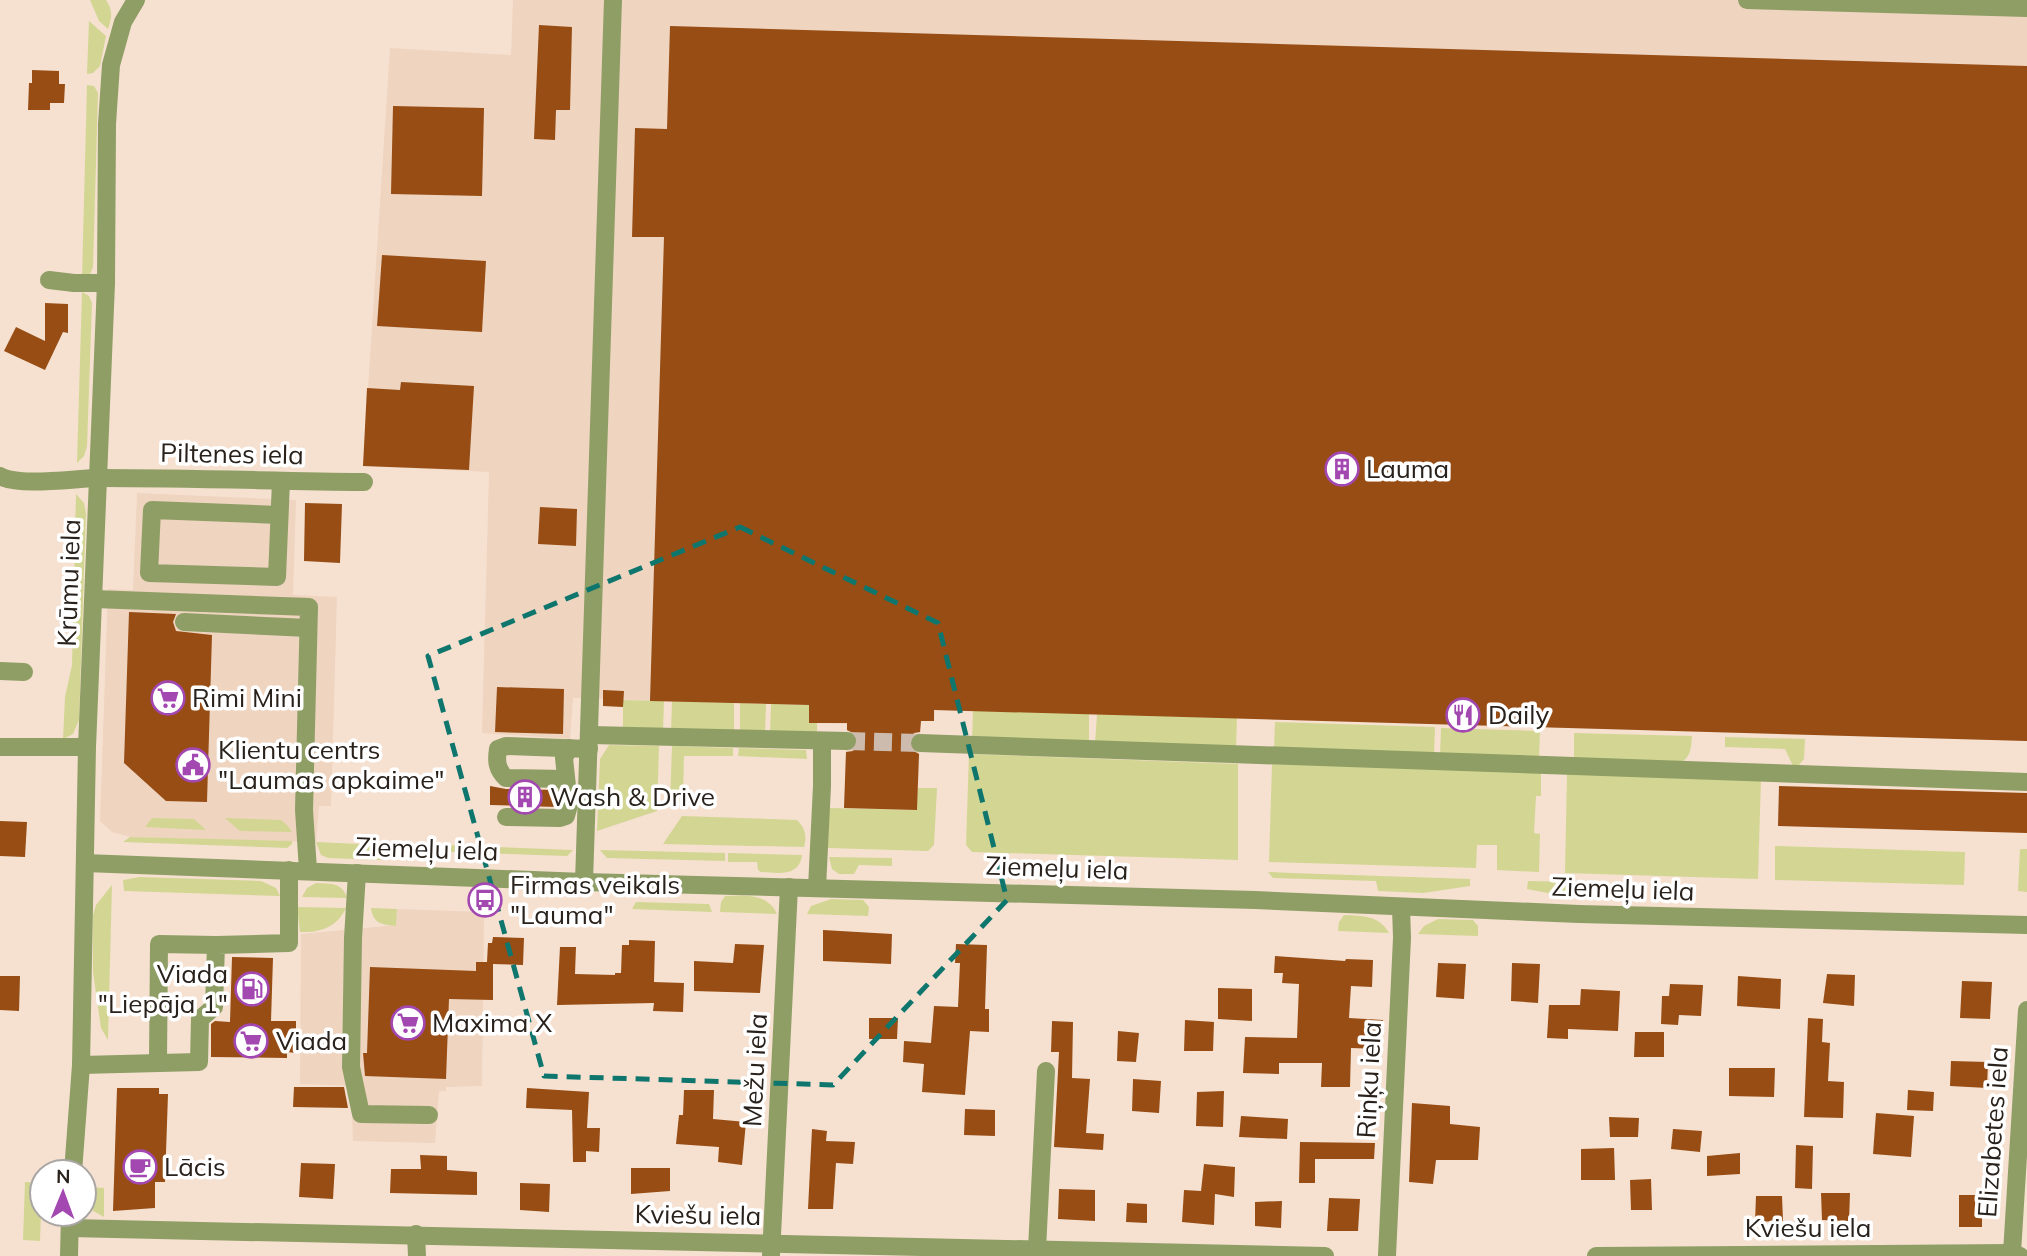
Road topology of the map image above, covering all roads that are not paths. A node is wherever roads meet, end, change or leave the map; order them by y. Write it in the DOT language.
graph roads {
  1 [pos="613,0"];
  2 [pos="1746,0"];
  3 [pos="133,1"];
  4 [pos="2026,5"];
  5 [pos="49,280"];
  6 [pos="106,283"];
  7 [pos="0,476"];
  8 [pos="99,478"];
  9 [pos="281,481"];
  10 [pos="364,482"];
  11 [pos="279,515"];
  12 [pos="94,598"];
  13 [pos="184,622"];
  14 [pos="308,628"];
  15 [pos="0,671"];
  16 [pos="24,672"];
  17 [pos="822,741"];
  18 [pos="847,741"];
  19 [pos="590,742"];
  20 [pos="920,743"];
  21 [pos="0,747"];
  22 [pos="87,747"];
  23 [pos="569,748"];
  24 [pos="566,779"];
  25 [pos="2027,782"];
  26 [pos="506,817"];
  27 [pos="85,863"];
  28 [pos="289,870"];
  29 [pos="308,870"];
  30 [pos="357,873"];
  31 [pos="584,882"];
  32 [pos="789,887"];
  33 [pos="817,888"];
  34 [pos="1401,907"];
  35 [pos="2027,925"];
  36 [pos="216,945"];
  37 [pos="2027,1010"];
  38 [pos="158,1063"];
  39 [pos="81,1065"];
  40 [pos="1046,1071"];
  41 [pos="429,1115"];
  42 [pos="74,1158"];
  43 [pos="98,1222"];
  44 [pos="70,1228"];
  45 [pos="416,1234"];
  46 [pos="1037,1248"];
  47 [pos="772,1249"];
  48 [pos="2014,1255"];
  49 [pos="69,1256"];
  50 [pos="416,1256"];
  51 [pos="1325,1256"];
  52 [pos="1387,1256"];
  53 [pos="1597,1256"];
  1 -- 19 [label="street"];
  2 -- 4 [label="street"];
  3 -- 6 [label="street, Krūmu iela"];
  5 -- 6 [label="street"];
  6 -- 8 [label="street, Krūmu iela"];
  7 -- 8 [label="street, Piltenes iela"];
  8 -- 9 [label="street, Piltenes iela"];
  8 -- 12 [label="street, Krūmu iela"];
  9 -- 10 [label="street, Piltenes iela"];
  9 -- 11 [label="street"];
  11 -- 11 [label="street"];
  12 -- 14 [label="street"];
  12 -- 22 [label="street, Krūmu iela"];
  13 -- 14 [label="street"];
  14 -- 29 [label="street"];
  15 -- 16 [label="street"];
  17 -- 18 [label="street"];
  17 -- 19 [label="street"];
  17 -- 33 [label="street"];
  19 -- 23 [label="street"];
  19 -- 31 [label="street"];
  20 -- 25 [label="street"];
  21 -- 22 [label="street"];
  22 -- 27 [label="street, Krūmu iela"];
  23 -- 24 [label="street"];
  23 -- 24 [label="street"];
  24 -- 26 [label="street"];
  27 -- 28 [label="street, Ziemeļu iela"];
  27 -- 39 [label="street, Krūmu iela"];
  28 -- 29 [label="street, Ziemeļu iela"];
  28 -- 36 [label="street"];
  29 -- 30 [label="street, Ziemeļu iela"];
  30 -- 31 [label="street, Ziemeļu iela"];
  30 -- 41 [label="street"];
  31 -- 32 [label="street, Ziemeļu iela"];
  32 -- 33 [label="street, Ziemeļu iela"];
  32 -- 47 [label="street, Mežu iela"];
  33 -- 34 [label="street, Ziemeļu iela"];
  34 -- 35 [label="street, Ziemeļu iela"];
  34 -- 52 [label="street, Riņķu iela"];
  36 -- 38 [label="street"];
  36 -- 38 [label="street"];
  37 -- 48 [label="street, Elizabetes iela"];
  38 -- 39 [label="street"];
  39 -- 42 [label="street, Krūmu iela"];
  40 -- 46 [label="street"];
  43 -- 45 [label="street, Kviešu iela"];
  44 -- 49 [label="street"];
  45 -- 47 [label="street, Kviešu iela"];
  45 -- 50 [label="street"];
  46 -- 47 [label="street, Kviešu iela"];
  46 -- 51 [label="street, Kviešu iela"];
  48 -- 53 [label="street, Kviešu iela"];
}
